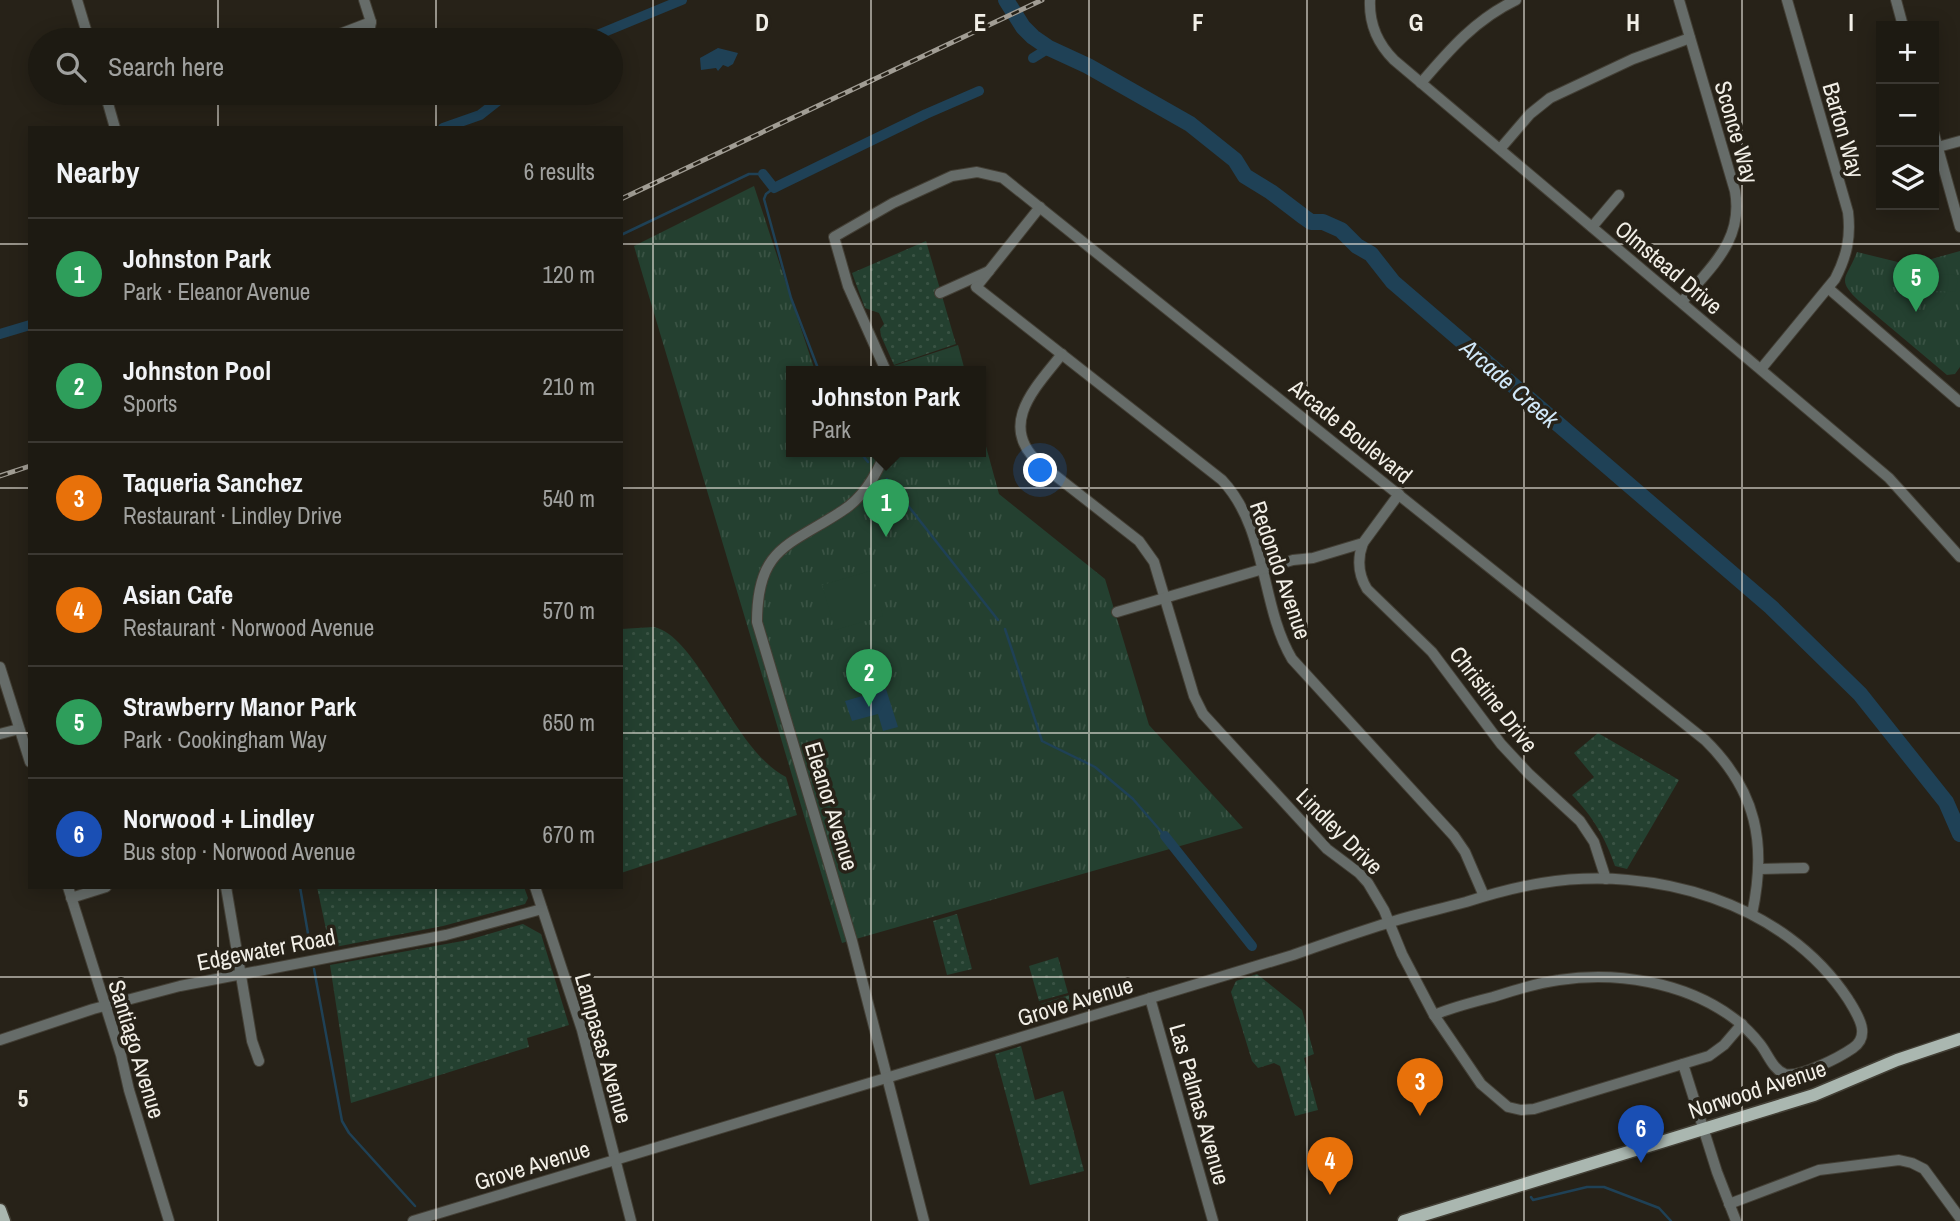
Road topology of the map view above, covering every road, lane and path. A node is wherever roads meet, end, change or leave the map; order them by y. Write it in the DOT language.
graph roads {
  1 [pos="78,0"];
  2 [pos="364,0"];
  3 [pos="1370,0"];
  4 [pos="1516,0"];
  5 [pos="1679,0"];
  6 [pos="1787,0"];
  7 [pos="1896,0"];
  8 [pos="1902,21"];
  9 [pos="371,22"];
  10 [pos="86,28"];
  11 [pos="355,28"];
  12 [pos="370,28"];
  13 [pos="1690,38"];
  14 [pos="1422,83"];
  15 [pos="108,105"];
  16 [pos="114,126"];
  17 [pos="1960,141"];
  18 [pos="1939,147"];
  19 [pos="1500,149"];
  20 [pos="1939,151"];
  21 [pos="1619,195"];
  22 [pos="1040,207"];
  23 [pos="1592,227"];
  24 [pos="1960,227"];
  25 [pos="989,271"];
  26 [pos="1828,288"];
  27 [pos="940,293"];
  28 [pos="1682,302"];
  29 [pos="1062,354"];
  30 [pos="884,366"];
  31 [pos="1761,369"];
  32 [pos="1960,384"];
  33 [pos="1951,394"];
  34 [pos="1960,402"];
  35 [pos="884,457"];
  36 [pos="1399,494"];
  37 [pos="1363,542"];
  38 [pos="1960,557"];
  39 [pos="1262,569"];
  40 [pos="1165,598"];
  41 [pos="1117,612"];
  42 [pos="0,667"];
  43 [pos="19,729"];
  44 [pos="0,734"];
  45 [pos="28,756"];
  46 [pos="1804,868"];
  47 [pos="1759,869"];
  48 [pos="1606,879"];
  49 [pos="69,889"];
  50 [pos="100,889"];
  51 [pos="226,889"];
  52 [pos="536,889"];
  53 [pos="1484,896"];
  54 [pos="71,898"];
  55 [pos="542,909"];
  56 [pos="1752,914"];
  57 [pos="1389,922"];
  58 [pos="241,974"];
  59 [pos="1150,998"];
  60 [pos="104,1007"];
  61 [pos="1434,1016"];
  62 [pos="1742,1024"];
  63 [pos="1960,1039"];
  64 [pos="0,1040"];
  65 [pos="259,1060"];
  66 [pos="1683,1064"];
  67 [pos="887,1078"];
  68 [pos="1703,1129"];
  69 [pos="615,1161"];
  70 [pos="1729,1204"];
  71 [pos="0,1210"];
  72 [pos="1960,1218"];
  73 [pos="4,1221"];
  74 [pos="169,1221"];
  75 [pos="413,1221"];
  76 [pos="631,1221"];
  77 [pos="922,1221"];
  78 [pos="1213,1221"];
  79 [pos="1404,1221"];
  80 [pos="1736,1221"];
  1 -- 10 [label="street"];
  2 -- 9 [label="street"];
  3 -- 14 [label="street, Olmstead Drive"];
  4 -- 14 [label="street"];
  5 -- 13 [label="street, Sconce Way"];
  6 -- 26 [label="street, Barton Way"];
  7 -- 8 [label="street"];
  9 -- 11 [label="street"];
  9 -- 12 [label="street"];
  13 -- 19 [label="street"];
  13 -- 28 [label="street, Sconce Way"];
  14 -- 19 [label="street, Olmstead Drive"];
  15 -- 16 [label="street"];
  17 -- 18 [label="street"];
  19 -- 23 [label="street, Olmstead Drive"];
  20 -- 24 [label="street"];
  21 -- 23 [label="street"];
  22 -- 25 [label="street"];
  22 -- 30 [label="street, Arcade Boulevard"];
  22 -- 36 [label="street, Arcade Boulevard"];
  23 -- 28 [label="street, Olmstead Drive"];
  25 -- 27 [label="street"];
  25 -- 29 [label="street, Redondo Avenue"];
  26 -- 31 [label="street, Barton Way"];
  26 -- 33 [label="street"];
  28 -- 31 [label="street, Olmstead Drive"];
  29 -- 39 [label="street, Redondo Avenue"];
  29 -- 40 [label="street, Lindley Drive"];
  31 -- 38 [label="street, Olmstead Drive"];
  32 -- 33 [label="street"];
  33 -- 34 [label="street"];
  35 -- 67 [label="street, Eleanor Avenue"];
  36 -- 37 [label="street"];
  36 -- 47 [label="street, Arcade Boulevard"];
  37 -- 39 [label="street"];
  37 -- 48 [label="street, Christine Drive"];
  39 -- 40 [label="street"];
  39 -- 53 [label="street, Redondo Avenue"];
  40 -- 41 [label="street"];
  40 -- 57 [label="street, Lindley Drive"];
  42 -- 43 [label="street"];
  43 -- 44 [label="street"];
  43 -- 45 [label="street"];
  46 -- 47 [label="street"];
  47 -- 56 [label="street, Arcade Boulevard"];
  48 -- 53 [label="street, Grove Avenue"];
  48 -- 56 [label="street, Grove Avenue"];
  49 -- 54 [label="street, Santiago Avenue"];
  50 -- 54 [label="street"];
  51 -- 58 [label="street"];
  52 -- 55 [label="street, Lampasas Avenue"];
  53 -- 57 [label="street, Grove Avenue"];
  54 -- 60 [label="street, Santiago Avenue"];
  55 -- 58 [label="street, Edgewater Road"];
  55 -- 69 [label="street, Lampasas Avenue"];
  56 -- 62 [label="street"];
  57 -- 59 [label="street, Grove Avenue"];
  57 -- 61 [label="street, Lindley Drive"];
  58 -- 60 [label="street, Edgewater Road"];
  58 -- 65 [label="street"];
  59 -- 67 [label="street, Grove Avenue"];
  59 -- 78 [label="street, Las Palmas Avenue"];
  60 -- 64 [label="street, Edgewater Road"];
  60 -- 74 [label="street, Santiago Avenue"];
  61 -- 62 [label="street"];
  61 -- 66 [label="street, Lindley Drive"];
  62 -- 66 [label="street, Lindley Drive"];
  63 -- 68 [label="main road, Norwood Avenue"];
  66 -- 68 [label="street"];
  67 -- 69 [label="street, Grove Avenue"];
  67 -- 77 [label="street, Eleanor Avenue"];
  68 -- 70 [label="street"];
  68 -- 79 [label="main road, Norwood Avenue"];
  69 -- 75 [label="street, Grove Avenue"];
  69 -- 76 [label="street, Lampasas Avenue"];
  70 -- 72 [label="street"];
  70 -- 80 [label="street"];
  71 -- 73 [label="main road"];
}
